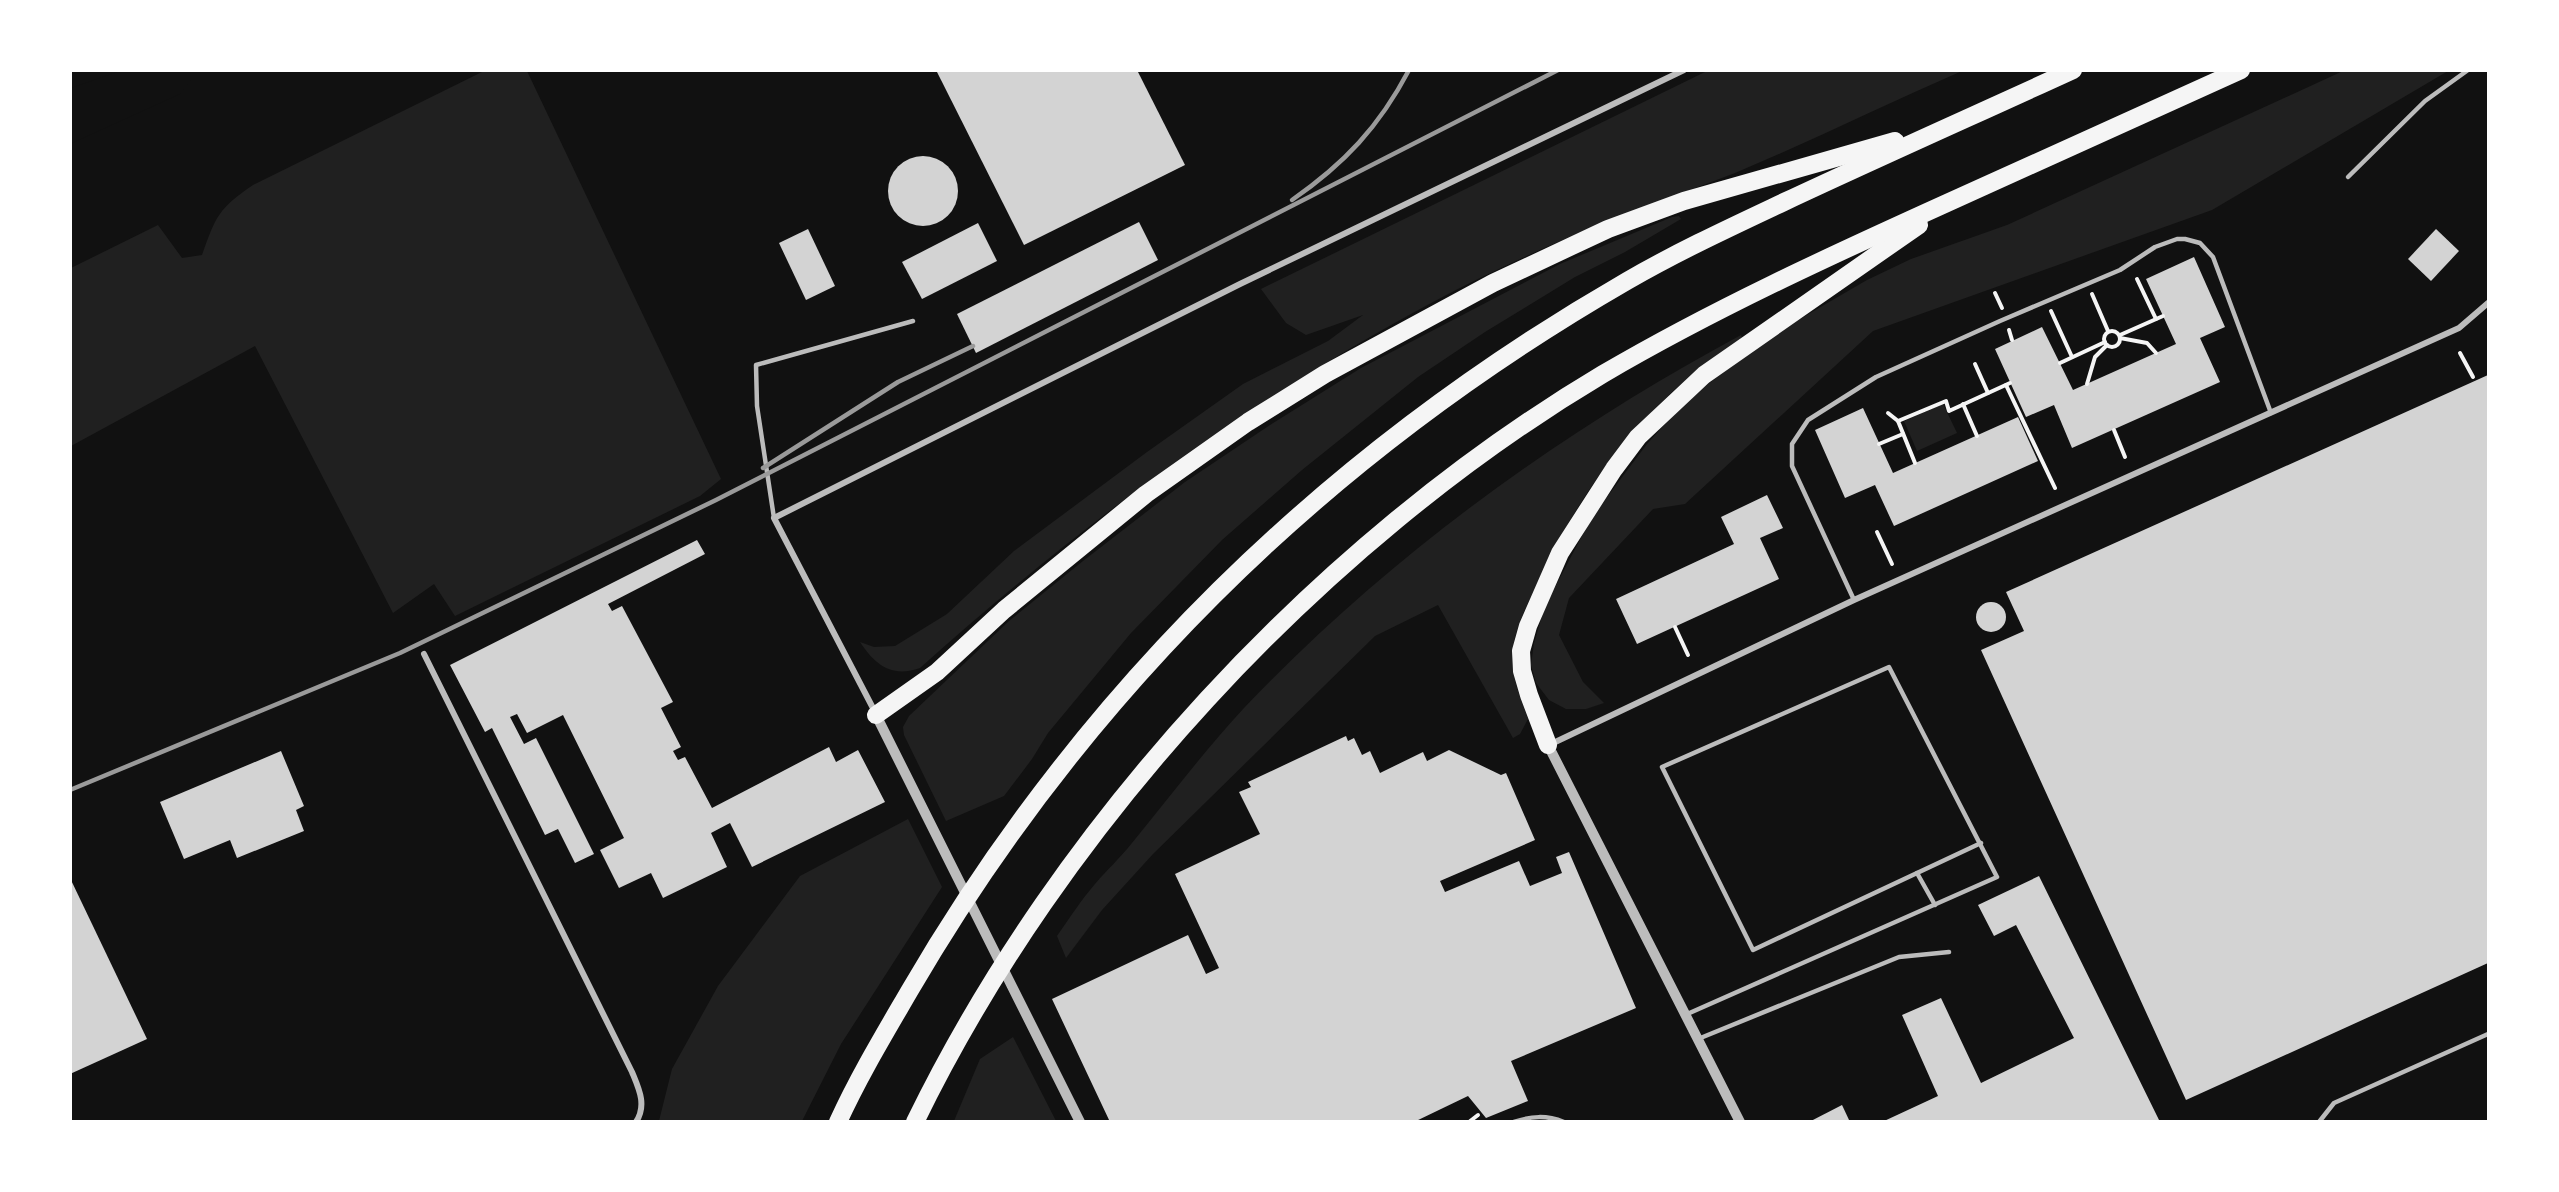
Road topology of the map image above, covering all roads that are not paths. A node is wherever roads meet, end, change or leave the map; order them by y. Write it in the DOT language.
graph roads {
  1 [pos="1684,70"];
  2 [pos="2073,70"];
  3 [pos="2241,70"];
  4 [pos="2468,70"];
  5 [pos="1954,124"];
  6 [pos="2348,177"];
  7 [pos="1957,198"];
  8 [pos="2488,303"];
  9 [pos="913,321"];
  10 [pos="2271,413"];
  11 [pos="774,518"];
  12 [pos="1854,600"];
  13 [pos="424,654"];
  14 [pos="876,715"];
  15 [pos="1548,745"];
  16 [pos="1980,843"];
  17 [pos="1917,873"];
  18 [pos="1935,905"];
  19 [pos="1949,952"];
  20 [pos="1685,1014"];
  21 [pos="2488,1034"];
  22 [pos="1698,1039"];
  23 [pos="636,1122"];
  24 [pos="838,1122"];
  25 [pos="915,1122"];
  26 [pos="1080,1122"];
  27 [pos="1514,1122"];
  28 [pos="1564,1122"];
  29 [pos="1740,1122"];
  30 [pos="2319,1122"];
  1 -- 11 [label="street"];
  2 -- 5 [label="highway"];
  3 -- 7 [label="highway"];
  4 -- 6 [label="lane"];
  5 -- 14 [label="highway"];
  5 -- 24 [label="highway"];
  7 -- 15 [label="highway"];
  7 -- 25 [label="highway"];
  8 -- 10 [label="street"];
  9 -- 11 [label="lane"];
  10 -- 12 [label="street"];
  10 -- 12 [label="lane"];
  11 -- 14 [label="street"];
  12 -- 15 [label="street"];
  13 -- 23 [label="street"];
  14 -- 26 [label="street"];
  15 -- 20 [label="street"];
  16 -- 17 [label="lane"];
  16 -- 17 [label="lane"];
  16 -- 18 [label="lane"];
  17 -- 18 [label="lane"];
  18 -- 20 [label="lane"];
  19 -- 22 [label="lane"];
  20 -- 22 [label="street"];
  21 -- 30 [label="lane"];
  22 -- 29 [label="street"];
  27 -- 28 [label="lane"];
}
